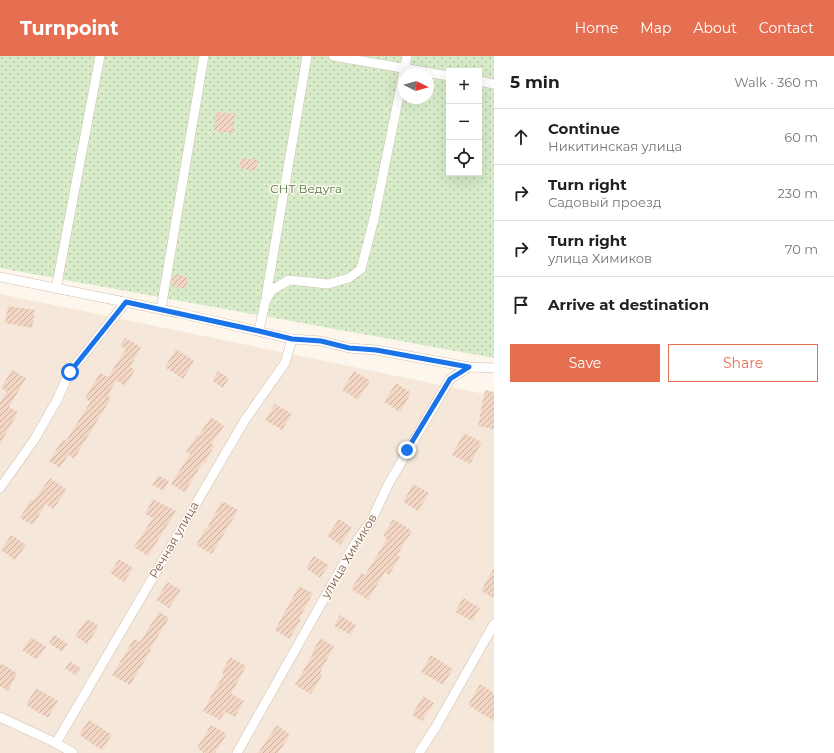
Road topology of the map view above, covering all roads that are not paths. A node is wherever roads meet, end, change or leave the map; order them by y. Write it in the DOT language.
graph roads {
  1 [pos="100,56"];
  2 [pos="204,56"];
  3 [pos="307,56"];
  4 [pos="333,56"];
  5 [pos="407,56"];
  6 [pos="403,68"];
  7 [pos="434,73"];
  8 [pos="446,75"];
  9 [pos="482,82"];
  10 [pos="494,84"];
  11 [pos="398,94"];
  12 [pos="0,277"];
  13 [pos="56,288"];
  14 [pos="126,302"];
  15 [pos="265,302"];
  16 [pos="161,309"];
  17 [pos="259,331"];
  18 [pos="292,339"];
  19 [pos="469,367"];
  20 [pos="494,368"];
  21 [pos="0,488"];
  22 [pos="494,624"];
  23 [pos="0,717"];
  24 [pos="56,743"];
  25 [pos="72,753"];
  26 [pos="237,753"];
  27 [pos="419,753"];
  1 -- 13 [label="street"];
  2 -- 16 [label="street"];
  3 -- 15 [label="street"];
  4 -- 6 [label="street"];
  5 -- 6 [label="street"];
  7 -- 8 [label="street"];
  9 -- 10 [label="street"];
  11 -- 15 [label="street"];
  12 -- 13 [label="street"];
  13 -- 14 [label="street"];
  14 -- 16 [label="street"];
  14 -- 21 [label="street"];
  15 -- 17 [label="street"];
  16 -- 17 [label="street"];
  17 -- 18 [label="street"];
  18 -- 19 [label="street"];
  18 -- 24 [label="street, Речная улица"];
  19 -- 20 [label="street"];
  19 -- 26 [label="street, улица Химиков"];
  22 -- 27 [label="street"];
  23 -- 24 [label="street"];
  24 -- 25 [label="street"];
}
